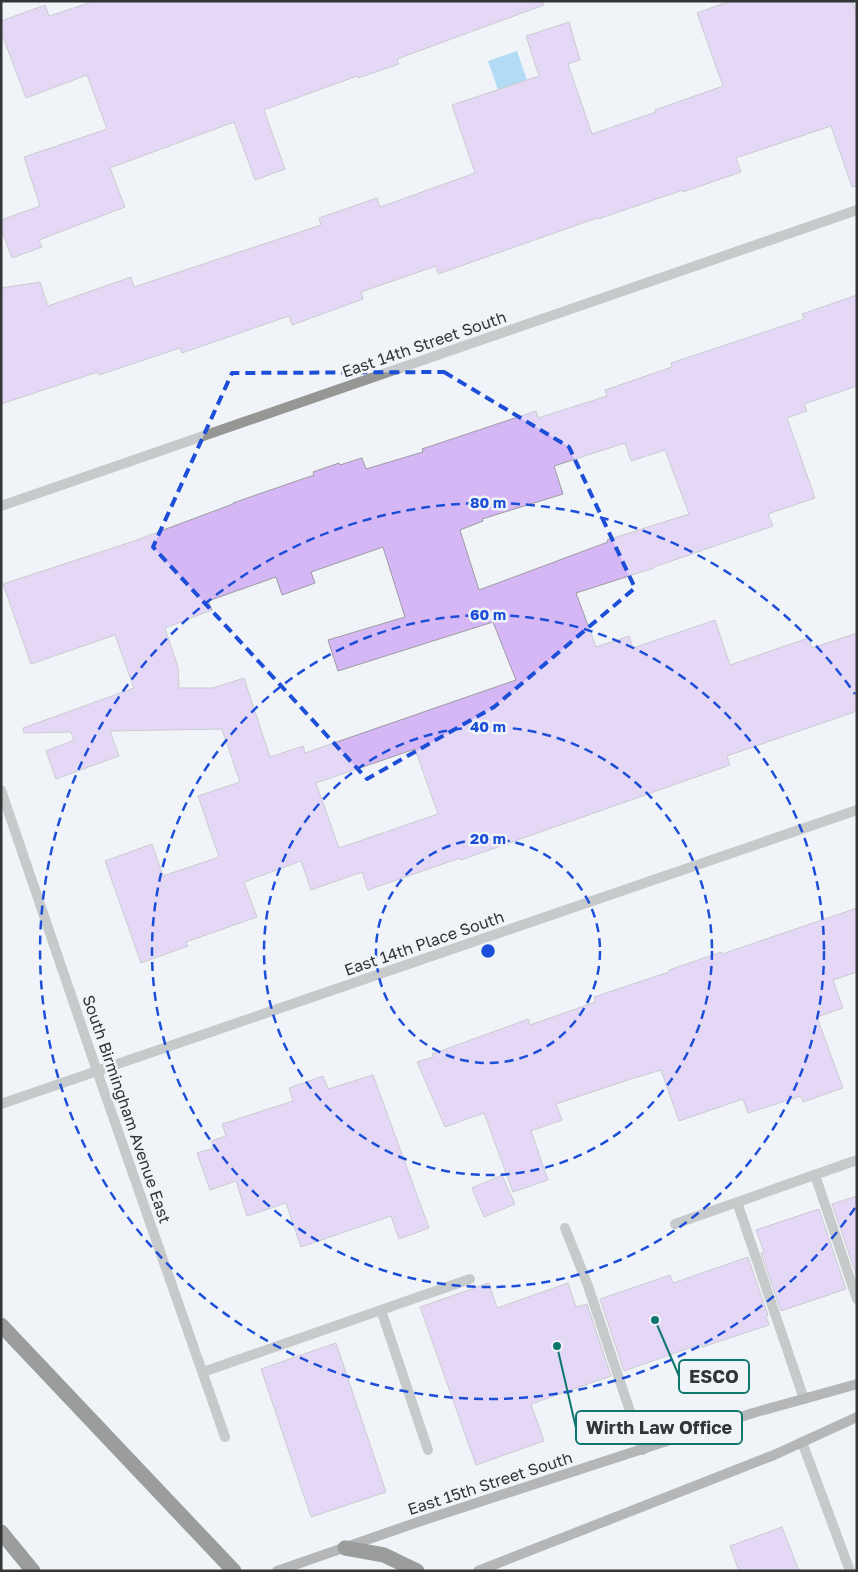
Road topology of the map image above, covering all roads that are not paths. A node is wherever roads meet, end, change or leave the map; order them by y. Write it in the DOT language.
graph roads {
  1 [pos="857,210"];
  2 [pos="1,506"];
  3 [pos="1,790"];
  4 [pos="857,810"];
  5 [pos="97,1071"];
  6 [pos="1,1104"];
  7 [pos="857,1160"];
  8 [pos="815,1175"];
  9 [pos="737,1202"];
  10 [pos="674,1224"];
  11 [pos="565,1228"];
  12 [pos="470,1279"];
  13 [pos="857,1299"];
  14 [pos="381,1310"];
  15 [pos="1,1326"];
  16 [pos="203,1372"];
  17 [pos="857,1384"];
  18 [pos="804,1399"];
  19 [pos="857,1417"];
  20 [pos="225,1437"];
  21 [pos="802,1442"];
  22 [pos="428,1450"];
  23 [pos="642,1450"];
  24 [pos="1,1532"];
  25 [pos="345,1548"];
  26 [pos="33,1571"];
  27 [pos="234,1571"];
  28 [pos="277,1571"];
  29 [pos="418,1571"];
  30 [pos="478,1571"];
  31 [pos="850,1571"];
  1 -- 2 [label="street, East 14th Street South"];
  3 -- 5 [label="street, South Birmingham Avenue East"];
  4 -- 5 [label="street, East 14th Place South"];
  5 -- 6 [label="street, East 14th Place South"];
  5 -- 16 [label="street, South Birmingham Avenue East"];
  7 -- 8 [label="street"];
  8 -- 9 [label="street"];
  8 -- 13 [label="street"];
  9 -- 10 [label="street"];
  9 -- 18 [label="street"];
  11 -- 23 [label="street"];
  12 -- 14 [label="street"];
  14 -- 16 [label="street"];
  14 -- 22 [label="street"];
  15 -- 27 [label="highway"];
  16 -- 20 [label="street, South Birmingham Avenue East"];
  17 -- 18 [label="main road, East 15th Street South"];
  18 -- 23 [label="main road, East 15th Street South"];
  19 -- 21 [label="main road"];
  21 -- 30 [label="main road"];
  21 -- 31 [label="street"];
  23 -- 25 [label="main road, East 15th Street South"];
  24 -- 26 [label="highway"];
  25 -- 28 [label="main road, East 15th Street South"];
  25 -- 29 [label="highway"];
}
